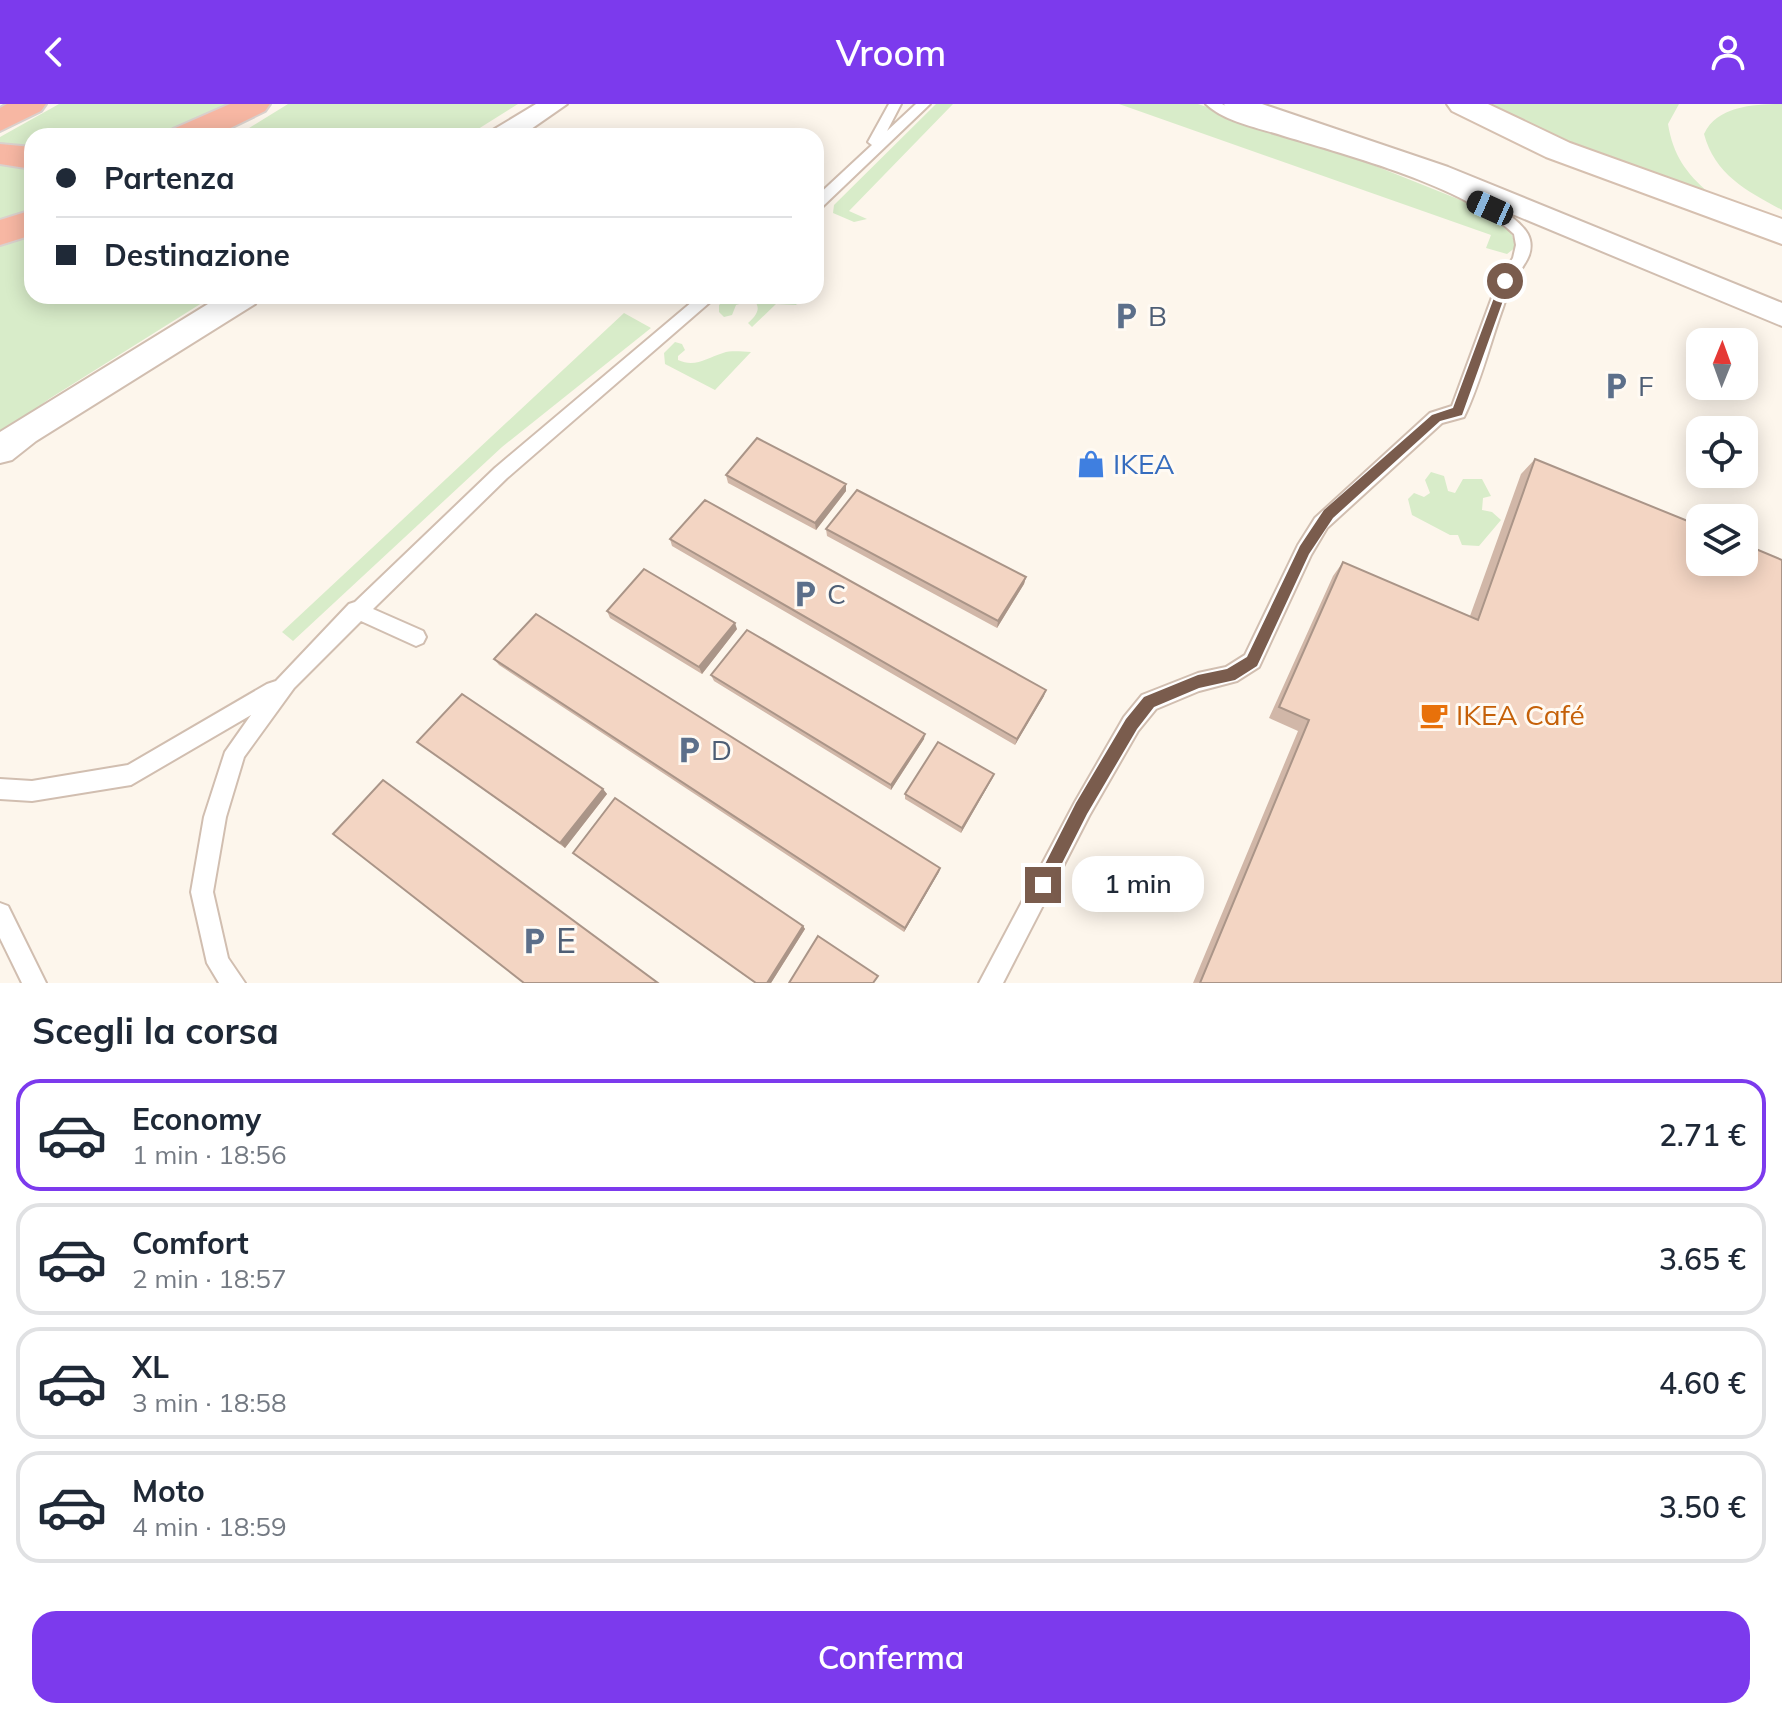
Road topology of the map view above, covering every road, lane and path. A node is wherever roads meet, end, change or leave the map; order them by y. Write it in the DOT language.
graph roads {
  1 [pos="30,104"];
  2 [pos="254,104"];
  3 [pos="275,104"];
  4 [pos="554,104"];
  5 [pos="895,104"];
  6 [pos="924,104"];
  7 [pos="1212,104"];
  8 [pos="1237,104"];
  9 [pos="1463,104"];
  10 [pos="0,121"];
  11 [pos="205,128"];
  12 [pos="235,128"];
  13 [pos="515,128"];
  14 [pos="866,158"];
  15 [pos="824,197"];
  16 [pos="24,225"];
  17 [pos="1782,232"];
  18 [pos="0,233"];
  19 [pos="231,304"];
  20 [pos="700,304"];
  21 [pos="1782,315"];
  22 [pos="115,376"];
  23 [pos="0,450"];
  24 [pos="0,470"];
  25 [pos="356,610"];
  26 [pos="416,637"];
  27 [pos="287,682"];
  28 [pos="0,789"];
  29 [pos="0,914"];
  30 [pos="34,983"];
  31 [pos="233,983"];
  32 [pos="991,983"];
  1 -- 10 [label="highway"];
  2 -- 11 [label="highway"];
  3 -- 12 [label="highway"];
  4 -- 13 [label="street"];
  5 -- 14 [label="lane"];
  6 -- 14 [label="lane"];
  7 -- 32 [label="lane"];
  8 -- 21 [label="street"];
  9 -- 17 [label="main road"];
  14 -- 15 [label="lane"];
  16 -- 18 [label="highway"];
  19 -- 22 [label="street"];
  20 -- 25 [label="lane"];
  22 -- 23 [label="street"];
  22 -- 24 [label="street"];
  25 -- 26 [label="lane"];
  25 -- 27 [label="lane"];
  27 -- 28 [label="lane"];
  27 -- 31 [label="lane"];
  29 -- 30 [label="lane"];
}
